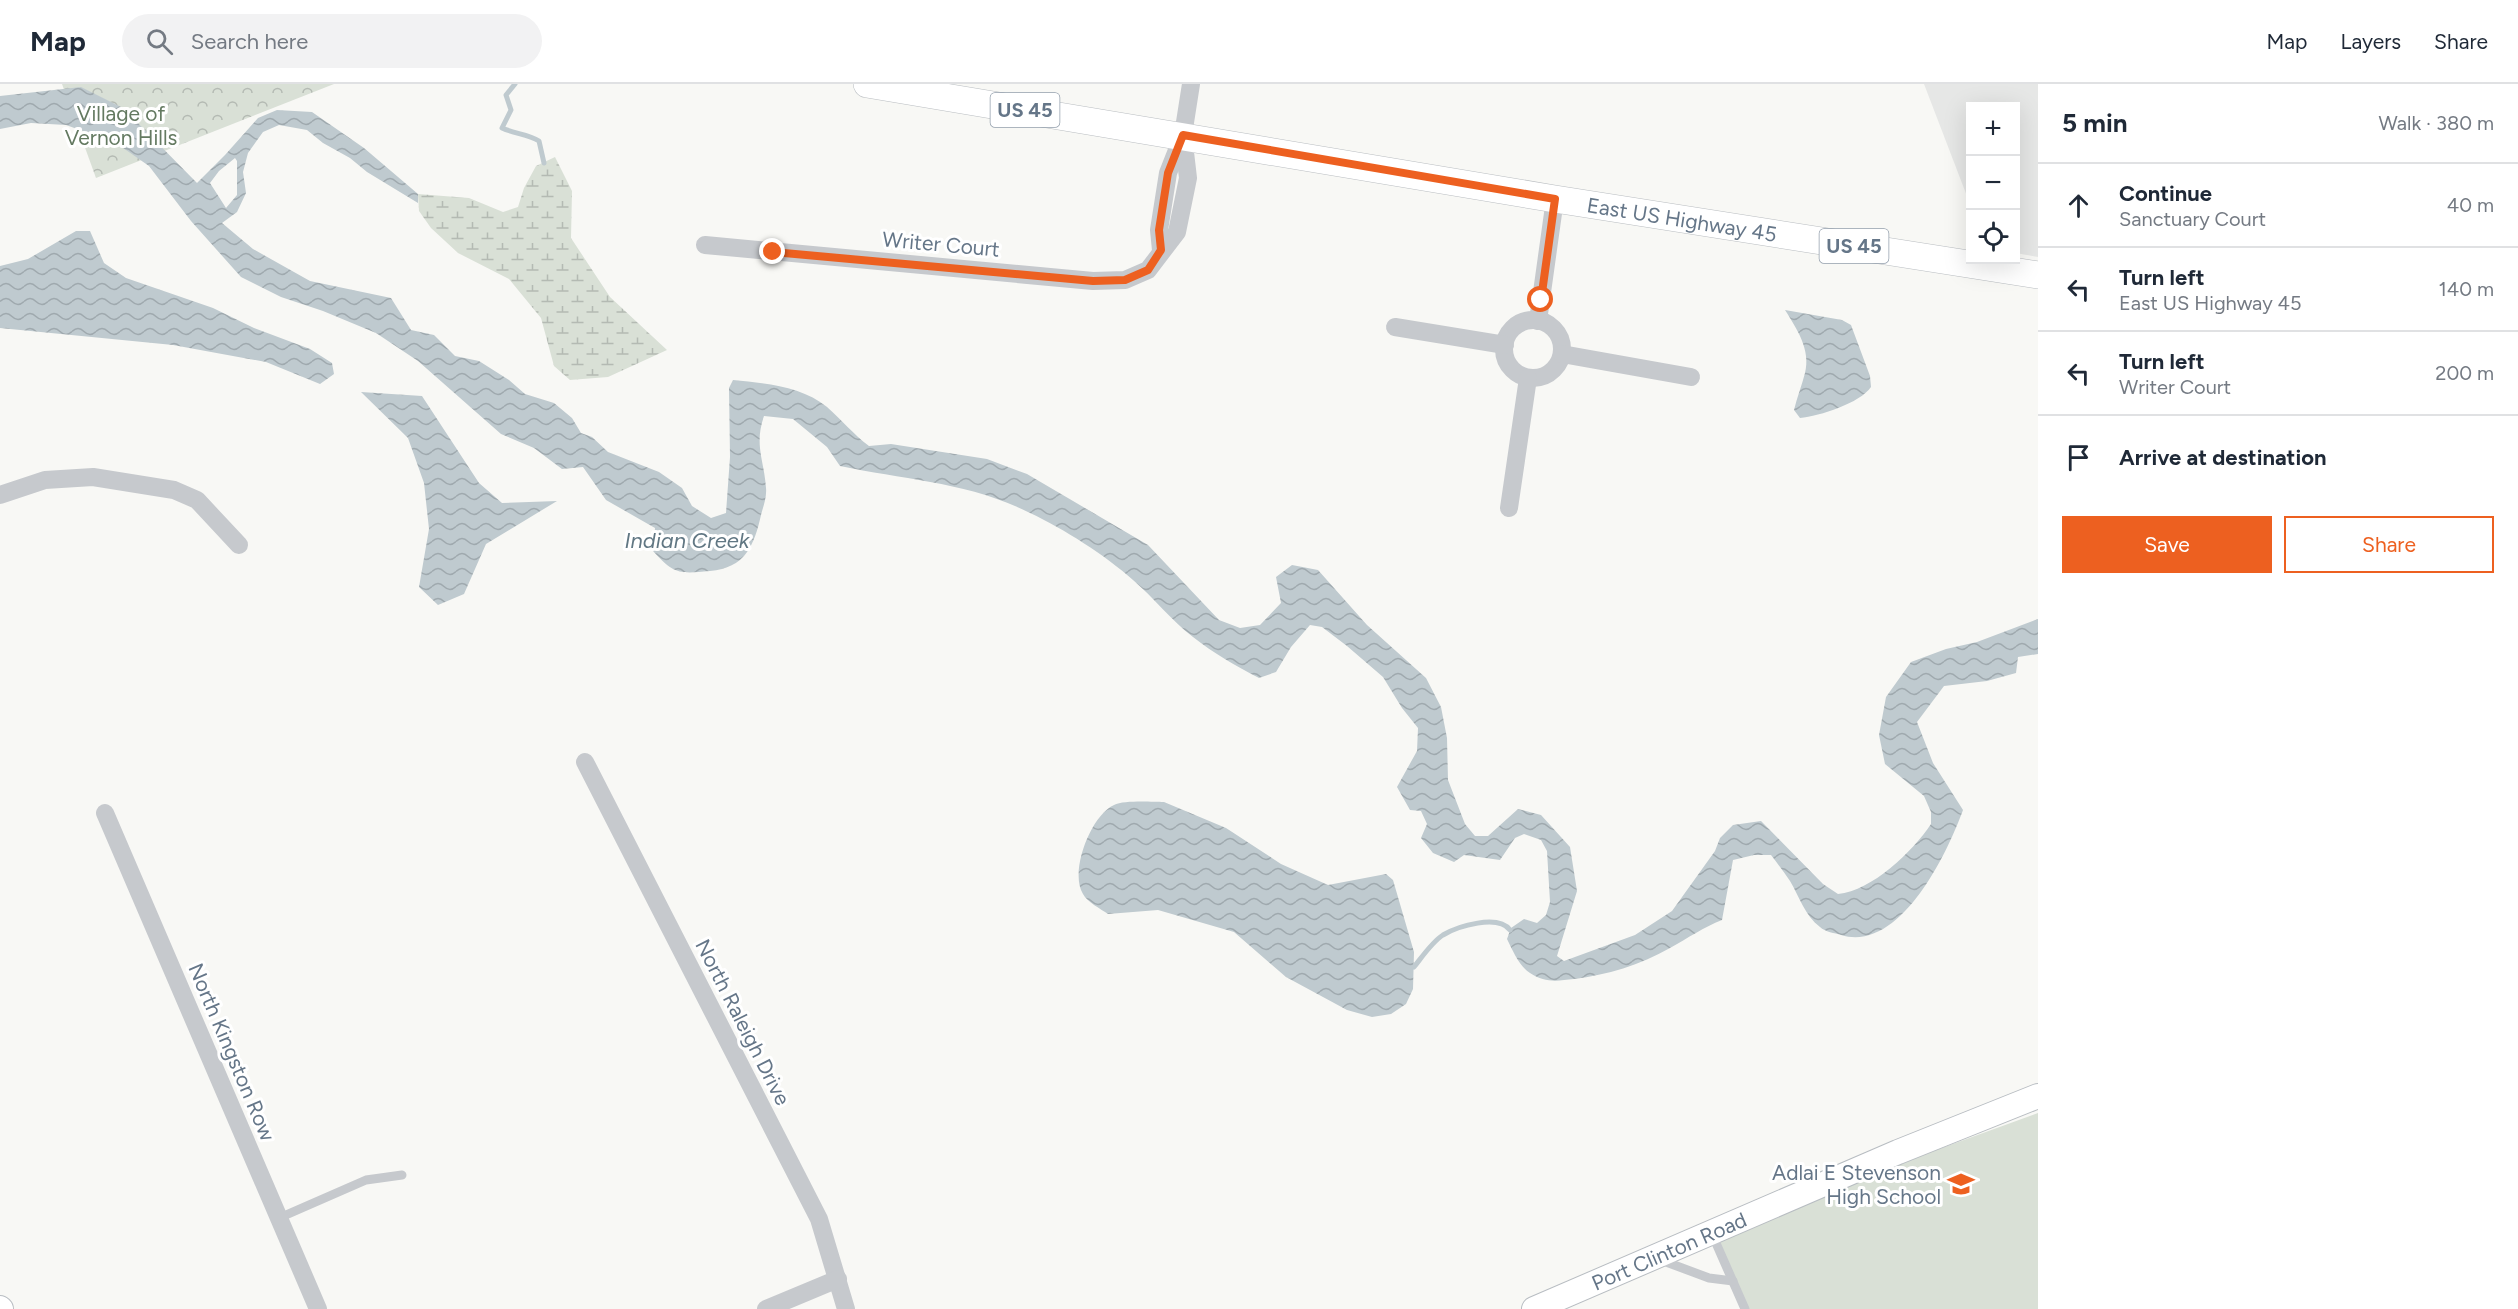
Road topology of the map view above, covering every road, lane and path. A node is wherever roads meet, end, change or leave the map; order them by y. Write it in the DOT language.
graph roads {
  1 [pos="867,84"];
  2 [pos="1191,84"];
  3 [pos="1183,135"];
  4 [pos="1555,199"];
  5 [pos="705,245"];
  6 [pos="2038,274"];
  7 [pos="1538,321"];
  8 [pos="1395,327"];
  9 [pos="1504,345"];
  10 [pos="1562,354"];
  11 [pos="1691,377"];
  12 [pos="1528,378"];
  13 [pos="0,495"];
  14 [pos="1509,508"];
  15 [pos="239,545"];
  16 [pos="585,762"];
  17 [pos="105,813"];
  18 [pos="2038,1096"];
  19 [pos="402,1175"];
  20 [pos="279,1218"];
  21 [pos="1711,1232"];
  22 [pos="1655,1258"];
  23 [pos="837,1279"];
  24 [pos="1733,1281"];
  25 [pos="318,1309"];
  26 [pos="766,1309"];
  27 [pos="846,1309"];
  28 [pos="1534,1309"];
  29 [pos="1745,1309"];
  1 -- 3 [label="main road, East US Highway 45 / US 45"];
  2 -- 3 [label="street, Writer Court"];
  3 -- 4 [label="main road, East US Highway 45 / US 45"];
  3 -- 5 [label="street, Writer Court"];
  4 -- 6 [label="main road, East US Highway 45 / US 45"];
  4 -- 7 [label="street"];
  7 -- 9 [label="street"];
  7 -- 10 [label="street"];
  8 -- 9 [label="street"];
  9 -- 12 [label="street"];
  10 -- 11 [label="street"];
  10 -- 12 [label="street"];
  12 -- 14 [label="street"];
  13 -- 15 [label="street"];
  16 -- 23 [label="street, North Raleigh Drive"];
  17 -- 20 [label="street, North Kingston Row"];
  18 -- 21 [label="street, Port Clinton Road"];
  19 -- 20 [label="lane"];
  20 -- 25 [label="street, North Kingston Row"];
  21 -- 22 [label="street, Port Clinton Road"];
  21 -- 24 [label="lane"];
  22 -- 24 [label="lane"];
  22 -- 28 [label="street, Port Clinton Road"];
  23 -- 26 [label="street"];
  23 -- 27 [label="street, North Raleigh Drive"];
  24 -- 29 [label="lane"];
}
